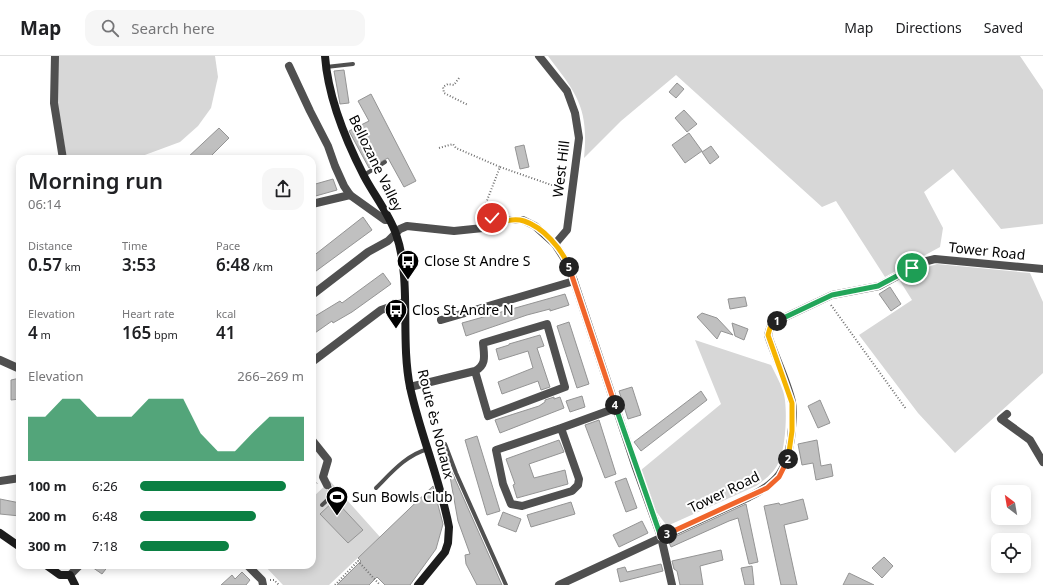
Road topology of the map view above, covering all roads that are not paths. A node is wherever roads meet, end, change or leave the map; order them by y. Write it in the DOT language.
graph roads {
  1 [pos="55,56"];
  2 [pos="325,56"];
  3 [pos="539,56"];
  4 [pos="353,64"];
  5 [pos="289,66"];
  6 [pos="326,66"];
  7 [pos="62,155"];
  8 [pos="385,162"];
  9 [pos="364,175"];
  10 [pos="350,195"];
  11 [pos="316,203"];
  12 [pos="389,220"];
  13 [pos="396,234"];
  14 [pos="555,244"];
  15 [pos="1043,269"];
  16 [pos="574,282"];
  17 [pos="316,292"];
  18 [pos="404,302"];
  19 [pos="441,320"];
  20 [pos="316,359"];
  21 [pos="0,360"];
  22 [pos="16,367"];
  23 [pos="475,371"];
  24 [pos="410,387"];
  25 [pos="616,408"];
  26 [pos="1007,414"];
  27 [pos="561,428"];
  28 [pos="445,444"];
  29 [pos="316,445"];
  30 [pos="428,449"];
  31 [pos="1043,462"];
  32 [pos="16,479"];
  33 [pos="0,481"];
  34 [pos="327,485"];
  35 [pos="376,488"];
  36 [pos="322,505"];
  37 [pos="0,533"];
  38 [pos="661,537"];
  39 [pos="16,544"];
  40 [pos="52,569"];
  41 [pos="76,569"];
  42 [pos="252,569"];
  43 [pos="70,575"];
  44 [pos="75,585"];
  45 [pos="263,585"];
  46 [pos="418,585"];
  47 [pos="506,585"];
  48 [pos="559,585"];
  49 [pos="672,585"];
  1 -- 7 [label="street"];
  2 -- 6 [label="street, Bellozane Valley"];
  3 -- 14 [label="street, West Hill"];
  4 -- 6 [label="lane"];
  5 -- 10 [label="street"];
  6 -- 9 [label="street, Bellozane Valley"];
  8 -- 9 [label="lane"];
  9 -- 12 [label="street, Bellozane Valley"];
  10 -- 11 [label="street"];
  10 -- 12 [label="street"];
  12 -- 13 [label="street, Bellozane Valley"];
  13 -- 14 [label="street"];
  13 -- 17 [label="street"];
  13 -- 18 [label="street, Route ès Nouaux"];
  14 -- 16 [label="street"];
  15 -- 38 [label="street, Tower Road"];
  16 -- 19 [label="street"];
  16 -- 25 [label="street"];
  18 -- 20 [label="street"];
  18 -- 24 [label="street, Route ès Nouaux"];
  21 -- 22 [label="street"];
  23 -- 23 [label="street"];
  23 -- 24 [label="street"];
  24 -- 30 [label="street, Route ès Nouaux"];
  25 -- 27 [label="street"];
  25 -- 38 [label="street"];
  26 -- 31 [label="street"];
  27 -- 27 [label="street"];
  28 -- 47 [label="lane"];
  29 -- 34 [label="street"];
  30 -- 35 [label="lane"];
  30 -- 46 [label="street, Route ès Nouaux"];
  32 -- 33 [label="street"];
  34 -- 36 [label="lane"];
  37 -- 39 [label="street"];
  38 -- 48 [label="street, Tower Road"];
  38 -- 49 [label="street"];
  40 -- 43 [label="street"];
  41 -- 43 [label="street"];
  42 -- 45 [label="street"];
  43 -- 44 [label="street"];
}
